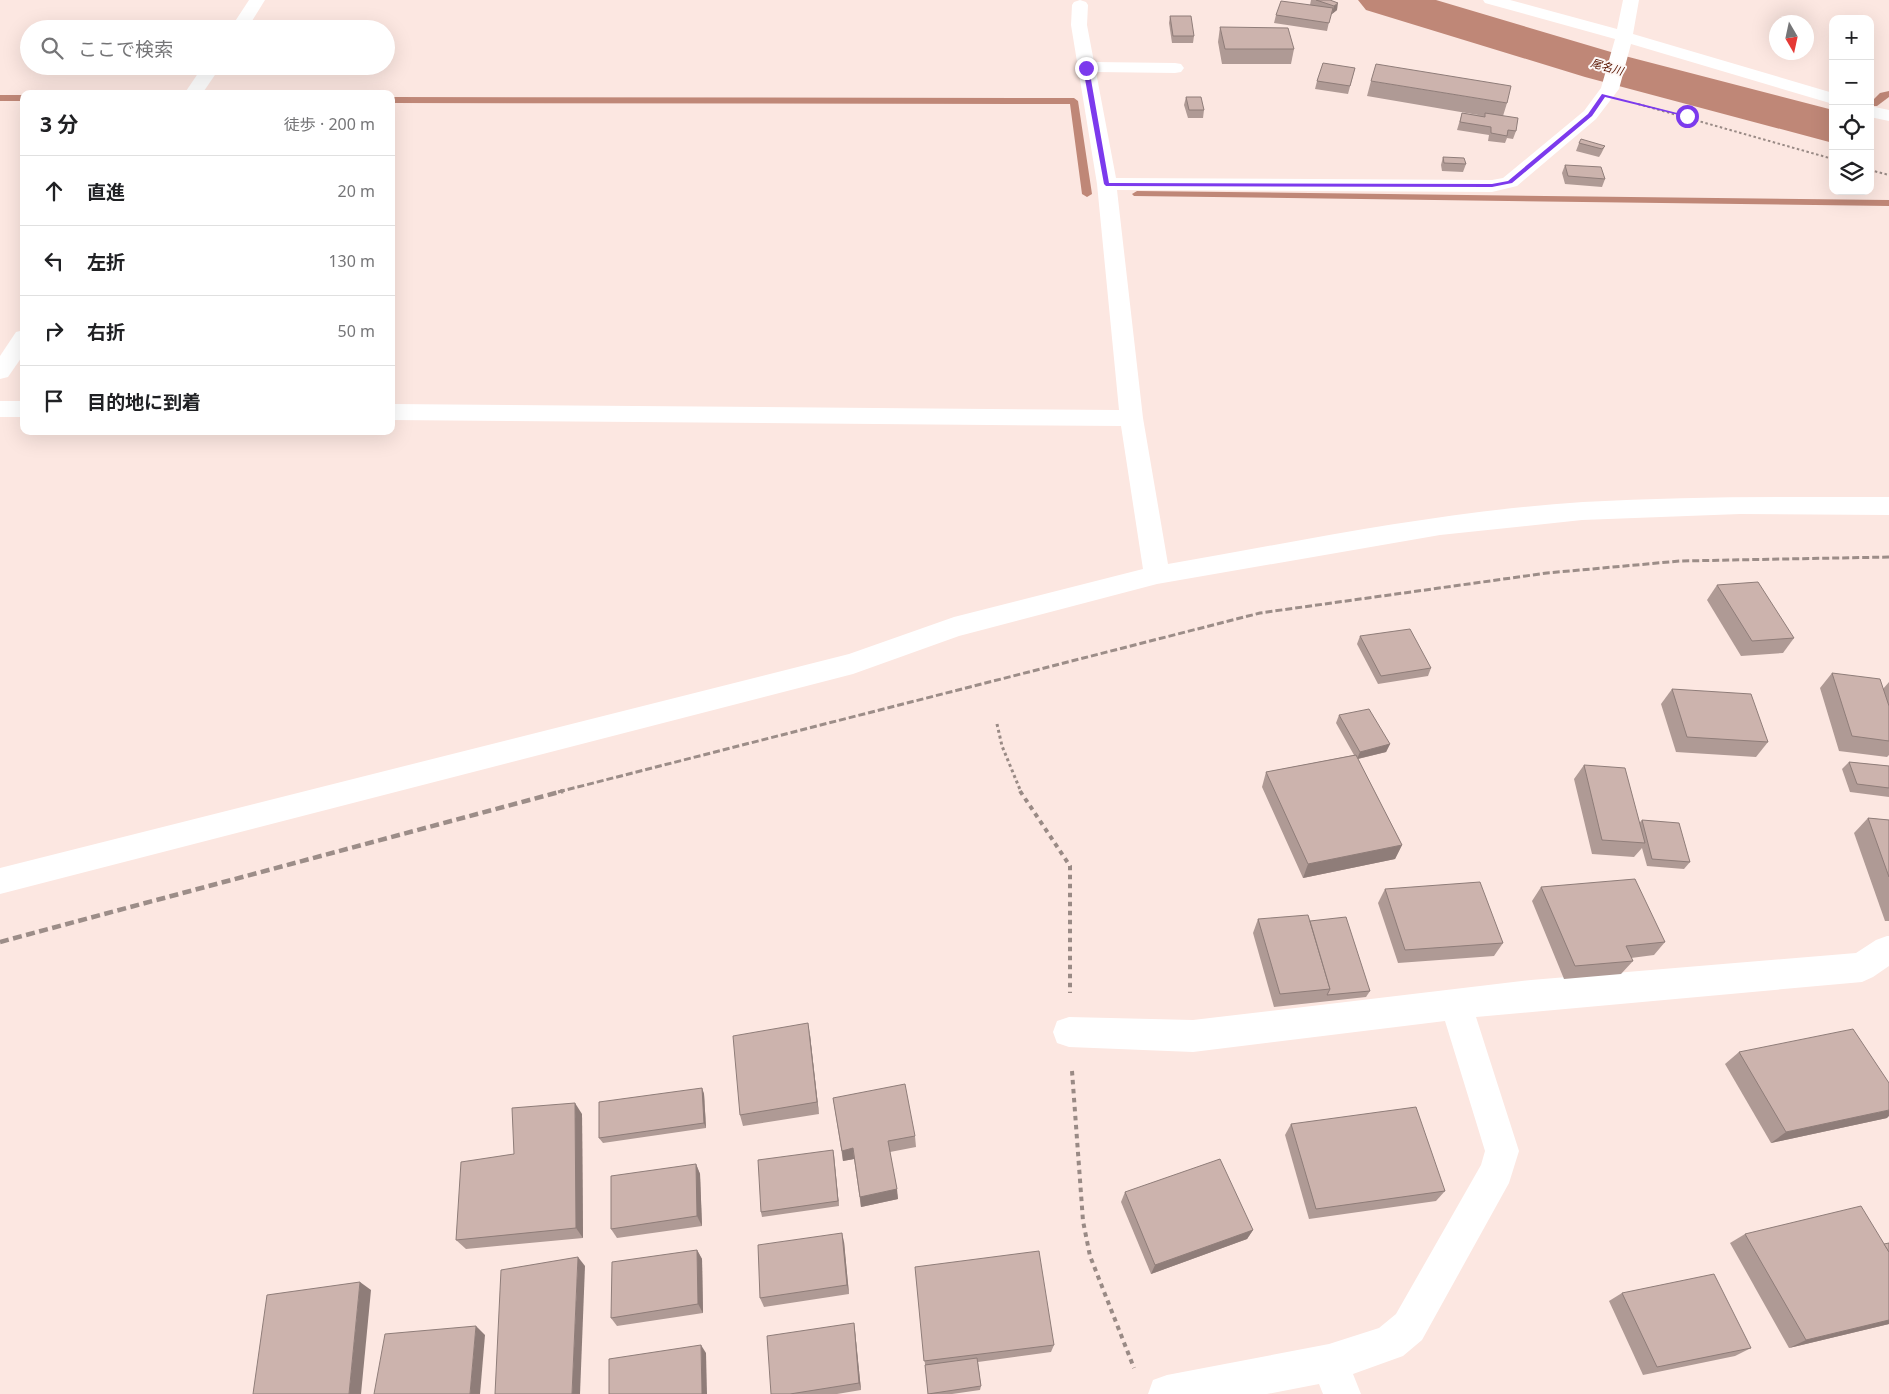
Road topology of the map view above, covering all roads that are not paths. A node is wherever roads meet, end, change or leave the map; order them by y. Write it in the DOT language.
graph roads {
  1 [pos="258,0"];
  2 [pos="1491,0"];
  3 [pos="1631,0"];
  4 [pos="1080,5"];
  5 [pos="244,20"];
  6 [pos="1623,39"];
  7 [pos="1086,68"];
  8 [pos="1175,68"];
  9 [pos="206,75"];
  10 [pos="195,90"];
  11 [pos="1829,98"];
  12 [pos="1874,112"];
  13 [pos="1889,116"];
  14 [pos="1106,184"];
  15 [pos="20,343"];
  16 [pos="0,372"];
  17 [pos="0,408"];
  18 [pos="20,409"];
  19 [pos="395,412"];
  20 [pos="1131,418"];
  21 [pos="1889,506"];
  22 [pos="1157,575"];
  23 [pos="0,881"];
  24 [pos="1887,950"];
  25 [pos="1456,1004"];
  26 [pos="1069,1032"];
  27 [pos="1335,1379"];
  28 [pos="1167,1394"];
  1 -- 5 [label="street"];
  2 -- 6 [label="street"];
  3 -- 6 [label="street"];
  4 -- 7 [label="street"];
  6 -- 11 [label="street"];
  6 -- 14 [label="street"];
  7 -- 8 [label="street"];
  7 -- 14 [label="street"];
  9 -- 10 [label="street"];
  12 -- 13 [label="street"];
  14 -- 20 [label="street"];
  15 -- 16 [label="street"];
  17 -- 18 [label="street"];
  19 -- 20 [label="street"];
  20 -- 22 [label="street"];
  21 -- 22 [label="street"];
  22 -- 23 [label="street"];
  24 -- 25 [label="street"];
  25 -- 26 [label="street"];
  25 -- 27 [label="street"];
  27 -- 28 [label="street"];
}
